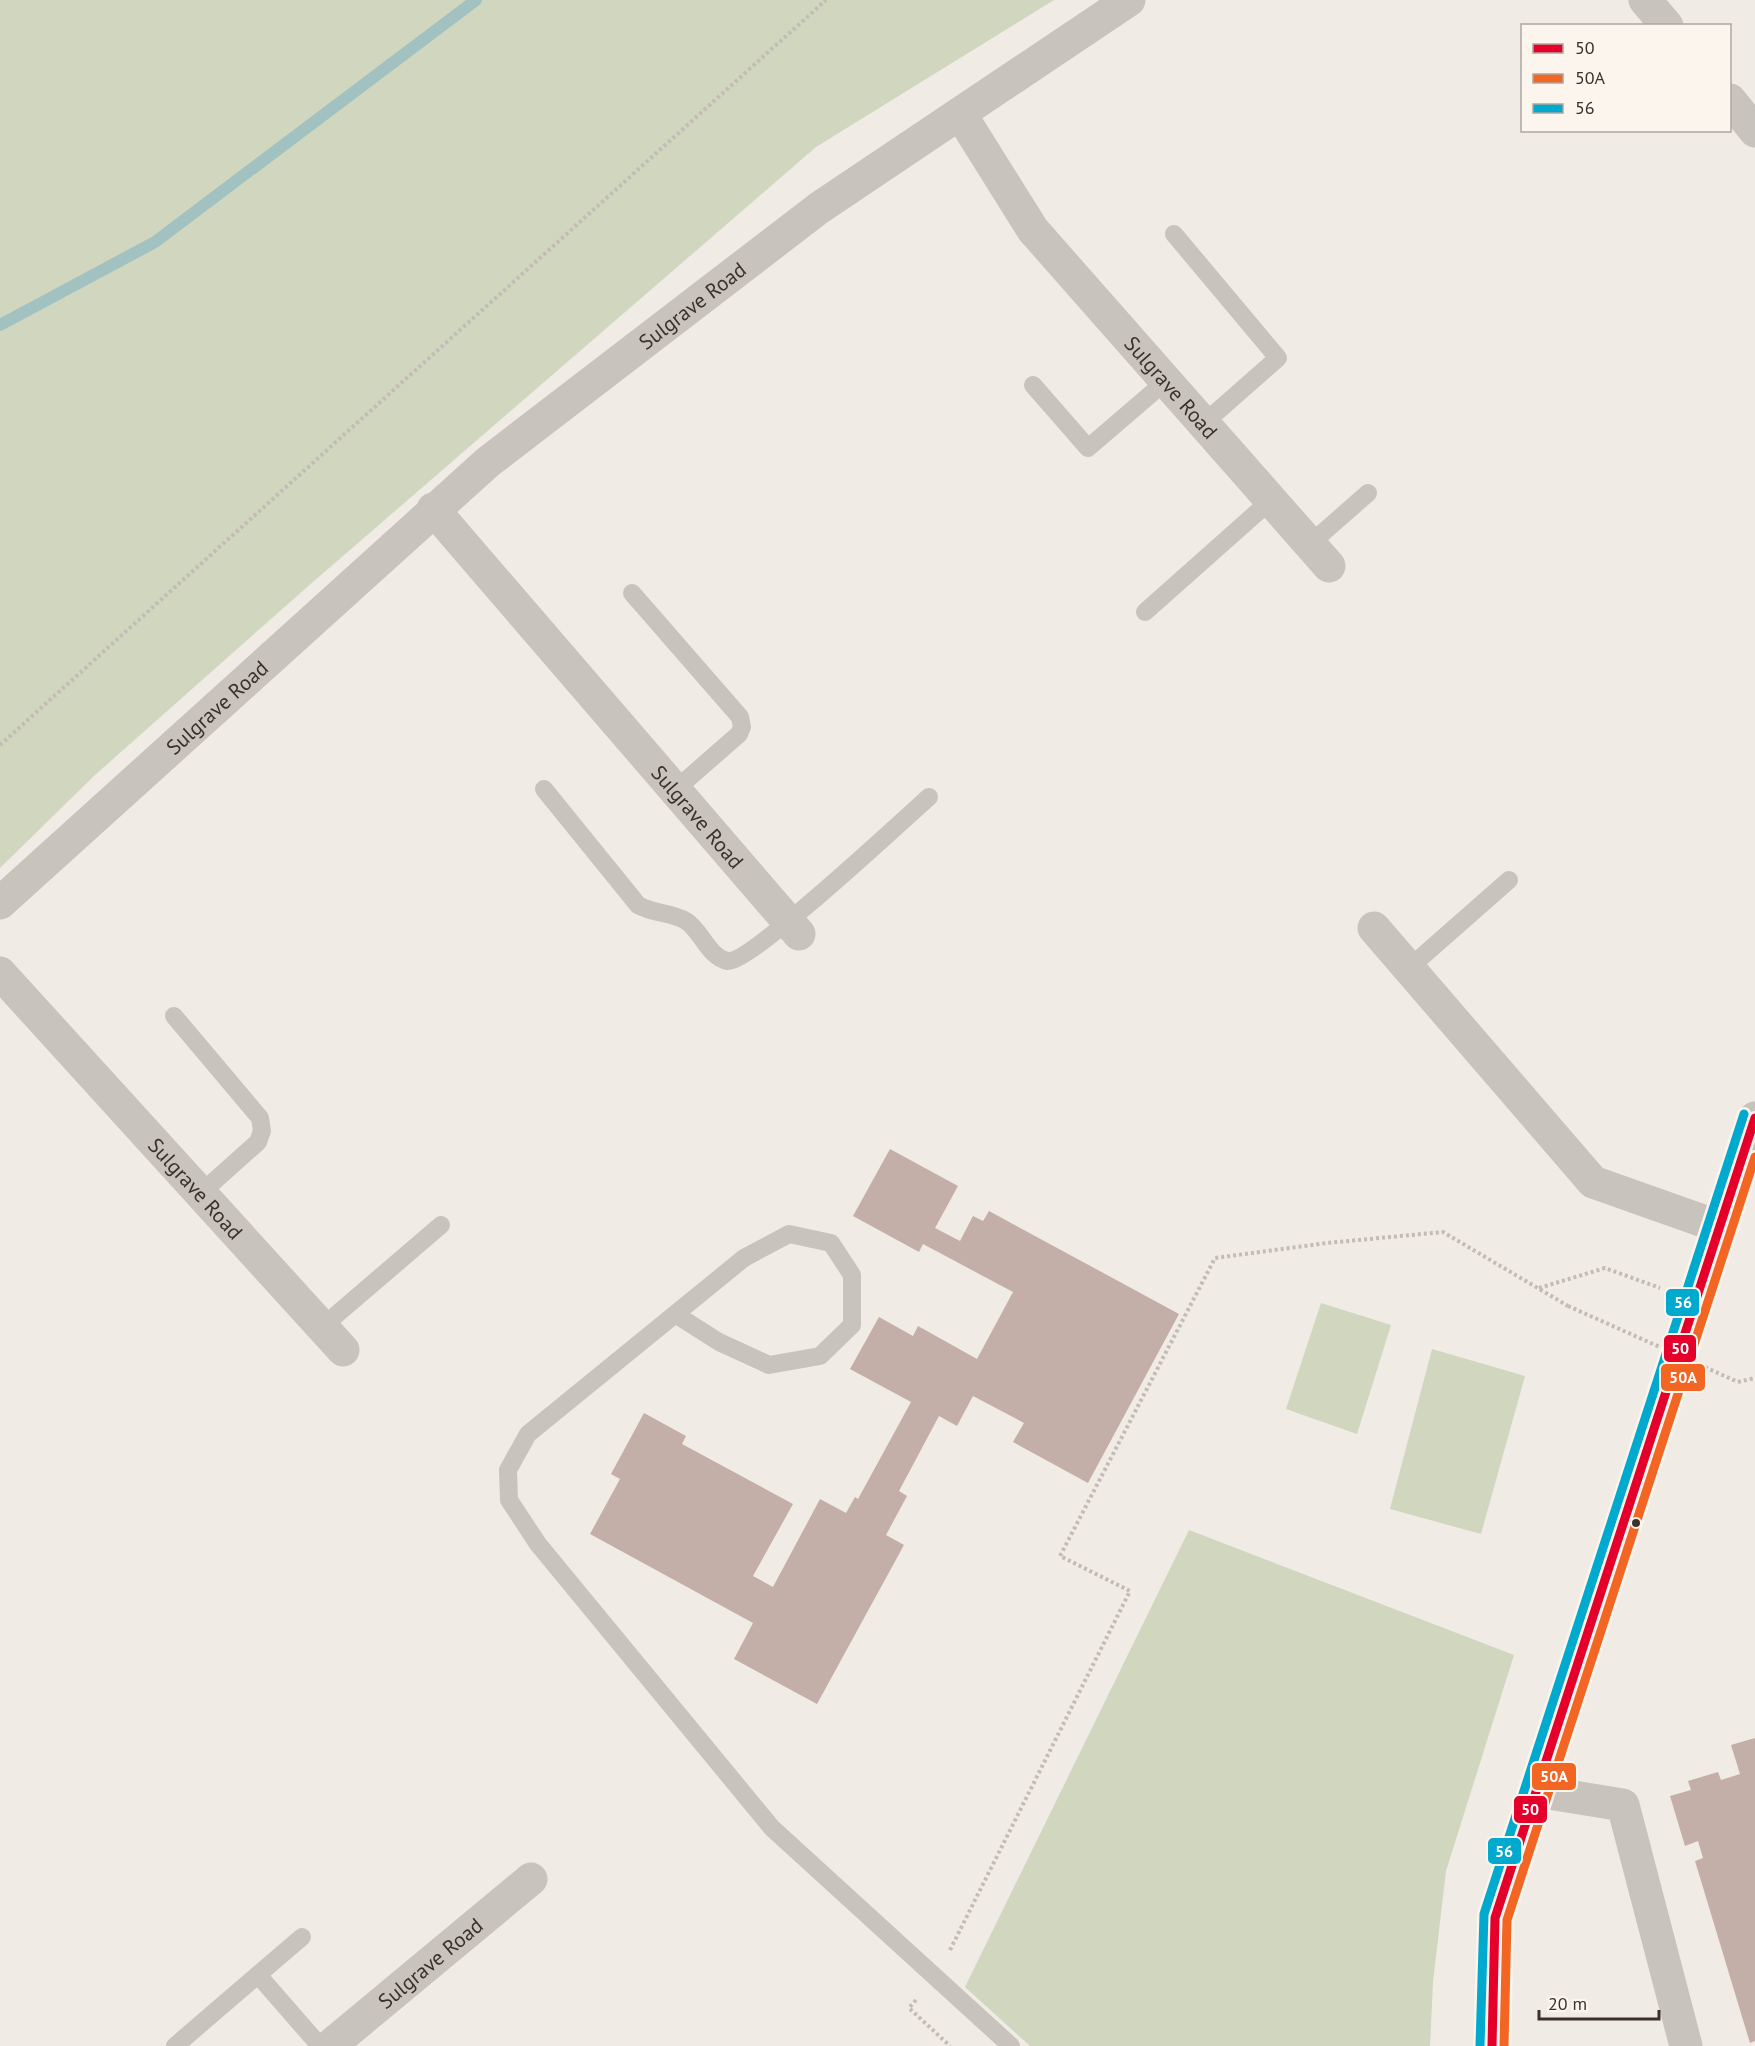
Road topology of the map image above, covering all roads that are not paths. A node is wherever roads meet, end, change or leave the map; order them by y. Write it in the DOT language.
graph roads {
  1 [pos="1129,0"];
  2 [pos="1646,0"];
  3 [pos="1665,24"];
  4 [pos="1731,101"];
  5 [pos="960,115"];
  6 [pos="1755,130"];
  7 [pos="1174,234"];
  8 [pos="1166,381"];
  9 [pos="1033,385"];
  10 [pos="1203,424"];
  11 [pos="1368,493"];
  12 [pos="1271,500"];
  13 [pos="433,509"];
  14 [pos="1320,555"];
  15 [pos="632,593"];
  16 [pos="1145,612"];
  17 [pos="544,789"];
  18 [pos="675,790"];
  19 [pos="928,797"];
  20 [pos="1509,879"];
  21 [pos="0,903"];
  22 [pos="793,927"];
  23 [pos="1374,928"];
  24 [pos="1409,968"];
  25 [pos="0,973"];
  26 [pos="174,1016"];
  27 [pos="1755,1118"];
  28 [pos="201,1193"];
  29 [pos="441,1225"];
  30 [pos="1720,1227"];
  31 [pos="675,1314"];
  32 [pos="333,1338"];
  33 [pos="1536,1791"];
  34 [pos="531,1879"];
  35 [pos="302,1937"];
  36 [pos="258,1975"];
  37 [pos="175,2046"];
  38 [pos="320,2046"];
  39 [pos="330,2046"];
  40 [pos="1011,2046"];
  41 [pos="1492,2046"];
  42 [pos="1686,2046"];
  1 -- 5 [label="street, Sulgrave Road"];
  2 -- 3 [label="street"];
  4 -- 6 [label="street"];
  5 -- 8 [label="street, Sulgrave Road"];
  5 -- 13 [label="street, Sulgrave Road"];
  7 -- 10 [label="lane"];
  8 -- 9 [label="lane"];
  8 -- 10 [label="street, Sulgrave Road"];
  10 -- 12 [label="street, Sulgrave Road"];
  11 -- 14 [label="lane"];
  12 -- 14 [label="street, Sulgrave Road"];
  12 -- 16 [label="lane"];
  13 -- 18 [label="street, Sulgrave Road"];
  13 -- 21 [label="street, Sulgrave Road"];
  15 -- 18 [label="lane"];
  17 -- 22 [label="lane"];
  18 -- 22 [label="street, Sulgrave Road"];
  19 -- 22 [label="lane"];
  20 -- 24 [label="lane"];
  23 -- 24 [label="street"];
  24 -- 30 [label="street"];
  25 -- 28 [label="street, Sulgrave Road"];
  26 -- 28 [label="lane"];
  27 -- 30 [label="street"];
  28 -- 32 [label="street, Sulgrave Road"];
  29 -- 32 [label="lane"];
  30 -- 33 [label="street"];
  31 -- 31 [label="lane"];
  31 -- 40 [label="lane"];
  33 -- 41 [label="street"];
  33 -- 42 [label="street"];
  34 -- 39 [label="street, Sulgrave Road"];
  35 -- 36 [label="lane"];
  36 -- 37 [label="lane"];
  36 -- 38 [label="lane"];
}
